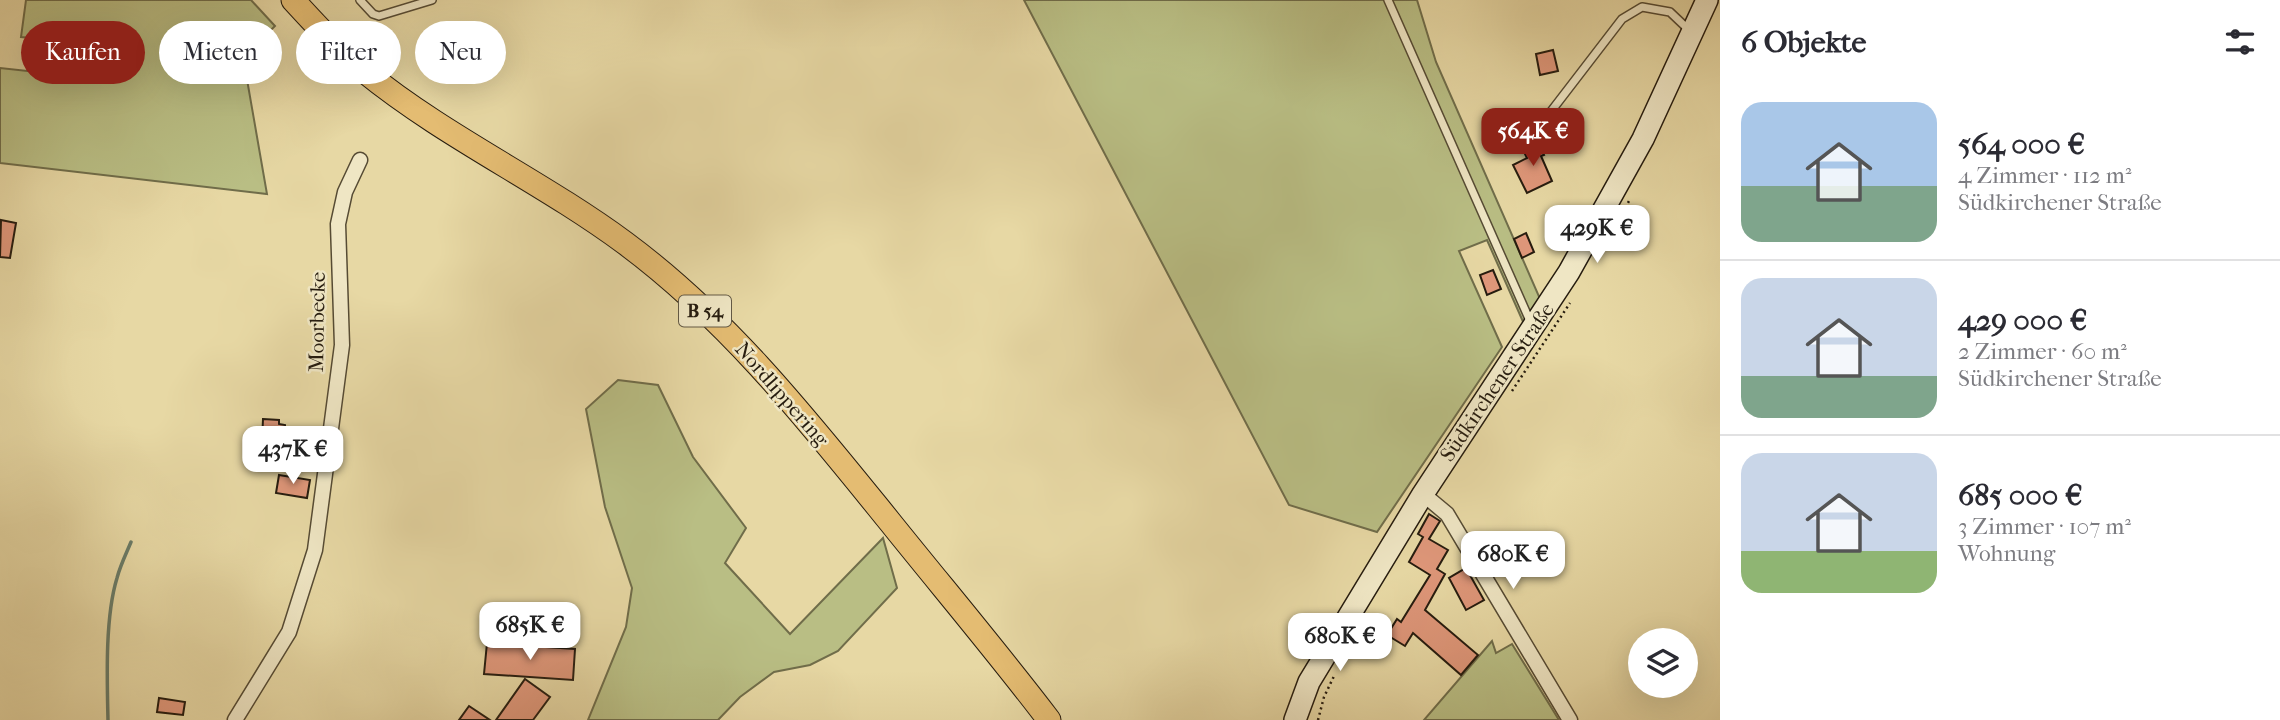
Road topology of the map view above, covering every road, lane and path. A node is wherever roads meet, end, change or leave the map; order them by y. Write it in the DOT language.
graph roads {
  1 [pos="293,0"];
  2 [pos="360,0"];
  3 [pos="432,0"];
  4 [pos="1388,0"];
  5 [pos="1707,0"];
  6 [pos="1692,33"];
  7 [pos="1549,114"];
  8 [pos="360,160"];
  9 [pos="1534,328"];
  10 [pos="1423,494"];
  11 [pos="235,720"];
  12 [pos="1049,720"];
  13 [pos="1295,720"];
  14 [pos="1570,720"];
  1 -- 12 [label="main road, Nordlippering / B 54"];
  2 -- 3 [label="lane"];
  4 -- 9 [label="lane"];
  5 -- 6 [label="street, Südkirchener Straße"];
  6 -- 7 [label="lane"];
  6 -- 9 [label="street, Südkirchener Straße"];
  8 -- 11 [label="street, Moorbecke"];
  9 -- 10 [label="street, Südkirchener Straße"];
  10 -- 13 [label="street, Südkirchener Straße"];
  10 -- 14 [label="street"];
}
